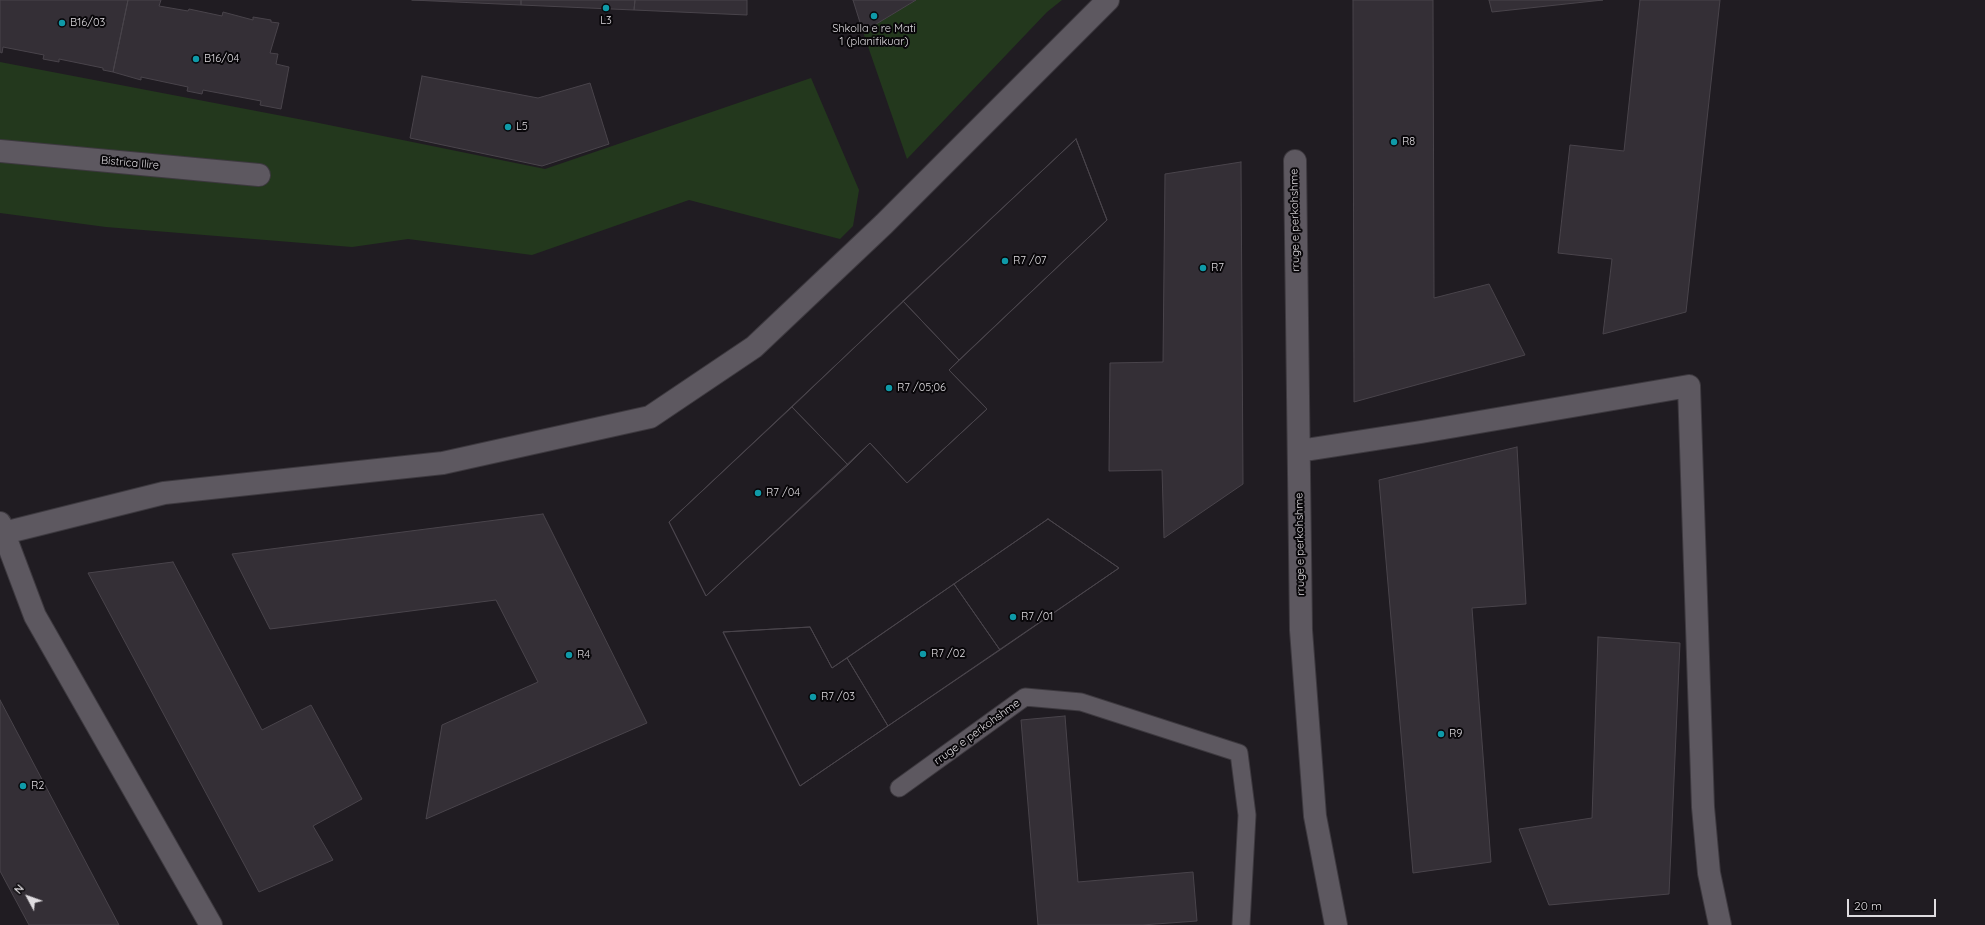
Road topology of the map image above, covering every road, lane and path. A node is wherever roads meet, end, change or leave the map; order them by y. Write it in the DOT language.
graph roads {
  1 [pos="1108,0"];
  2 [pos="0,151"];
  3 [pos="1295,161"];
  4 [pos="259,174"];
  5 [pos="1299,451"];
  6 [pos="2,528"];
  7 [pos="899,788"];
  8 [pos="211,925"];
  9 [pos="1241,925"];
  10 [pos="1336,925"];
  11 [pos="1716,925"];
  1 -- 6 [label="street"];
  2 -- 4 [label="street, Bistrica Ilire"];
  3 -- 5 [label="street, rruge e perkohshme"];
  5 -- 10 [label="street, rruge e perkohshme"];
  5 -- 11 [label="street"];
  6 -- 8 [label="street"];
  7 -- 9 [label="lane, rruge e perkohshme"];
}
